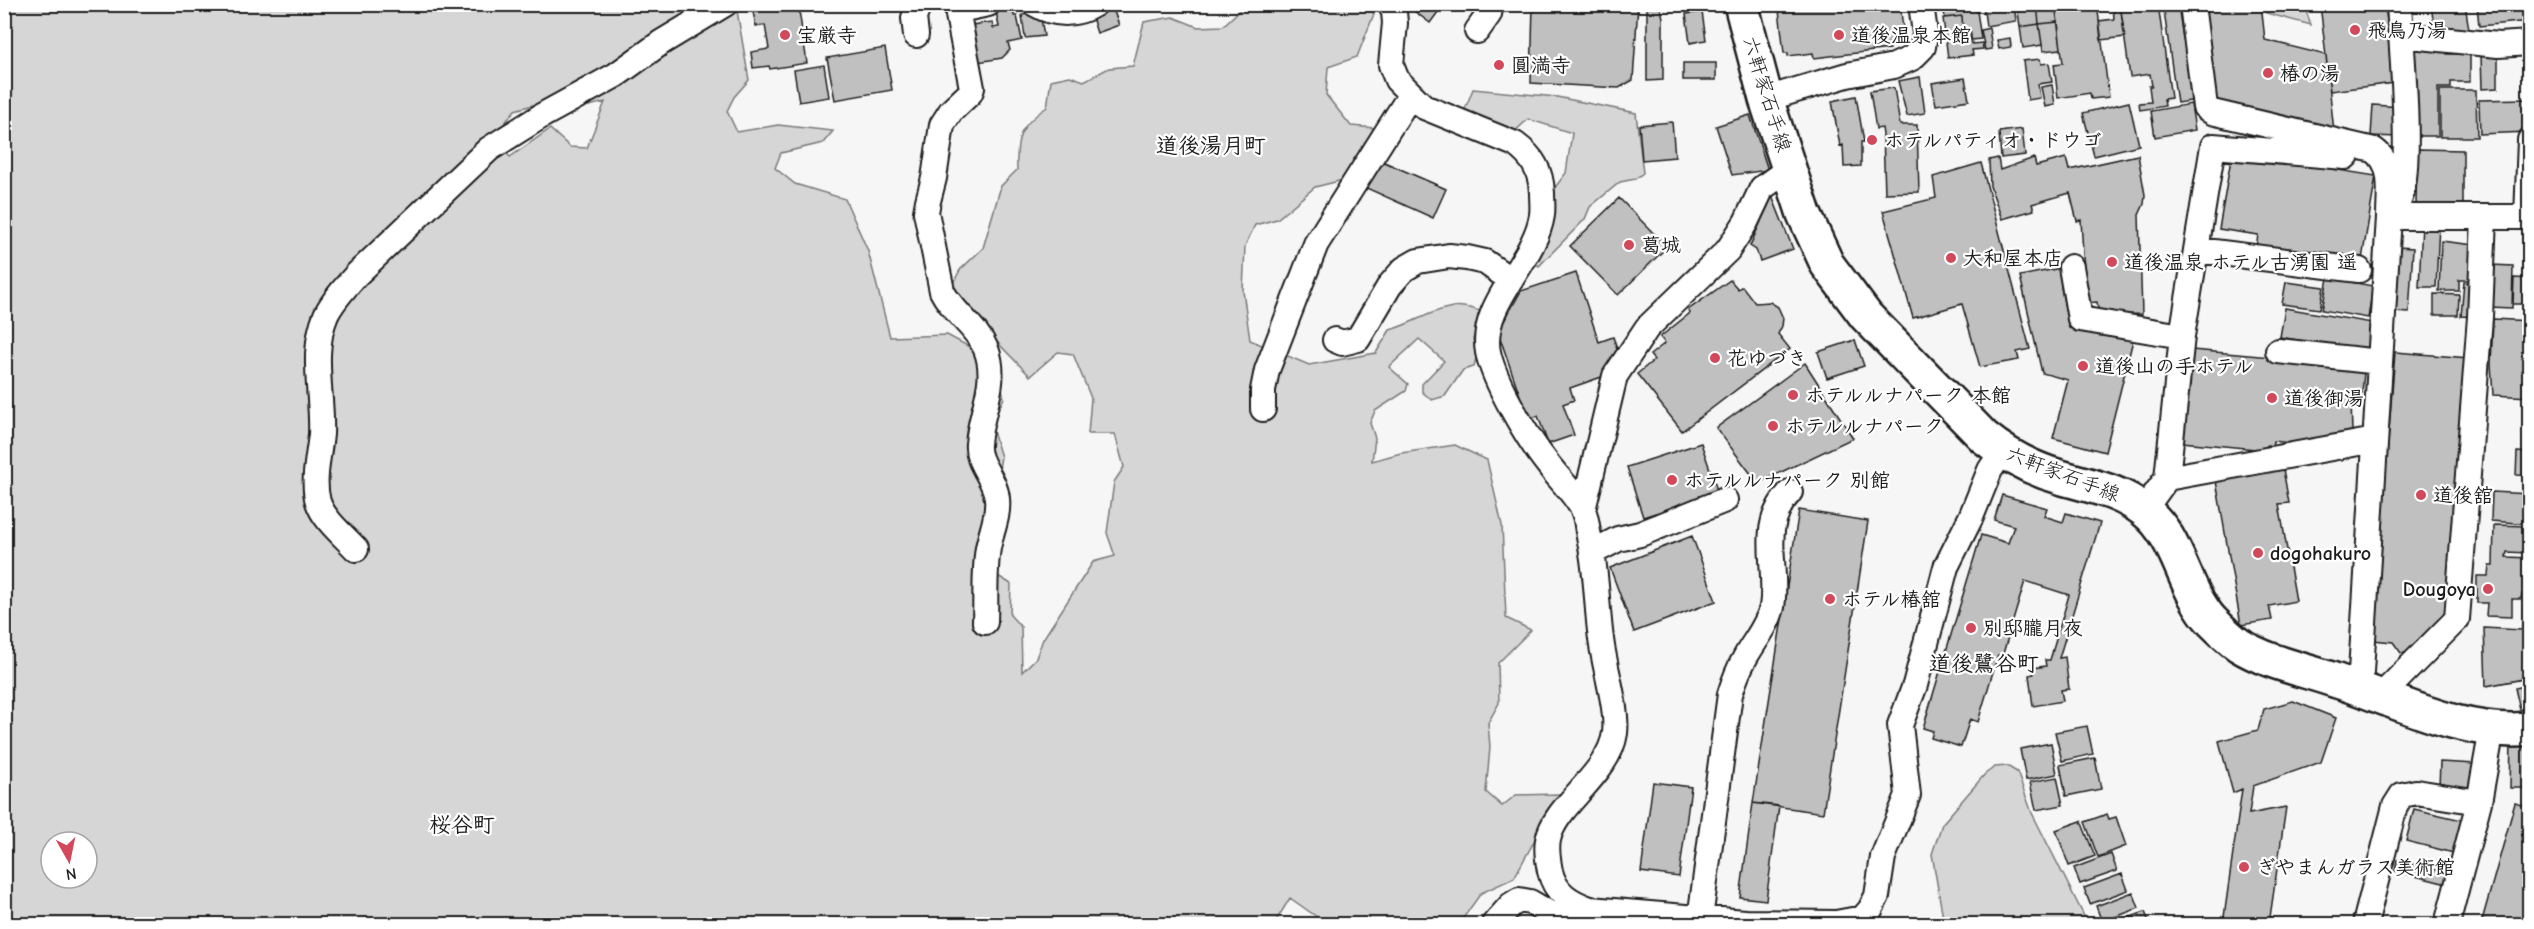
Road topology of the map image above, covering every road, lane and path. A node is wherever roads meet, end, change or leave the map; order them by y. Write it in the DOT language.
graph roads {
  1 [pos="725,4"];
  2 [pos="919,4"];
  3 [pos="988,4"];
  4 [pos="1035,4"];
  5 [pos="1095,4"];
  6 [pos="1390,4"];
  7 [pos="1491,4"];
  8 [pos="1741,4"];
  9 [pos="1921,4"];
  10 [pos="2192,4"];
  11 [pos="2399,4"];
  12 [pos="959,5"];
  13 [pos="1478,31"];
  14 [pos="916,35"];
  15 [pos="2401,35"];
  16 [pos="2529,43"];
  17 [pos="1411,94"];
  18 [pos="1766,99"];
  19 [pos="2529,140"];
  20 [pos="2355,147"];
  21 [pos="1790,168"];
  22 [pos="2389,217"];
  23 [pos="2484,217"];
  24 [pos="2198,250"];
  25 [pos="2071,267"];
  26 [pos="2359,270"];
  27 [pos="1511,280"];
  28 [pos="2182,336"];
  29 [pos="1335,340"];
  30 [pos="2278,351"];
  31 [pos="2380,362"];
  32 [pos="1263,409"];
  33 [pos="2375,440"];
  34 [pos="2002,452"];
  35 [pos="2167,477"];
  36 [pos="1790,492"];
  37 [pos="1725,500"];
  38 [pos="1583,510"];
  39 [pos="2144,510"];
  40 [pos="356,549"];
  41 [pos="1593,552"];
  42 [pos="985,622"];
  43 [pos="2370,692"];
  44 [pos="2492,729"];
  45 [pos="2529,729"];
  46 [pos="2479,802"];
  47 [pos="1700,919"];
  48 [pos="1744,923"];
  49 [pos="1494,924"];
  50 [pos="1567,924"];
  51 [pos="2365,924"];
  52 [pos="2447,924"];
  1 -- 40 [label="street"];
  2 -- 14 [label="street"];
  3 -- 12 [label="street"];
  4 -- 5 [label="street"];
  6 -- 17 [label="street"];
  7 -- 13 [label="street"];
  8 -- 18 [label="main road, 六軒家石手線"];
  9 -- 18 [label="street"];
  10 -- 20 [label="street"];
  11 -- 15 [label="street"];
  12 -- 42 [label="street"];
  15 -- 16 [label="street"];
  15 -- 22 [label="street"];
  17 -- 27 [label="street"];
  17 -- 32 [label="street"];
  18 -- 21 [label="main road, 六軒家石手線"];
  19 -- 23 [label="street"];
  20 -- 22 [label="street"];
  20 -- 24 [label="street"];
  21 -- 34 [label="main road, 六軒家石手線"];
  21 -- 38 [label="street"];
  22 -- 23 [label="street"];
  22 -- 31 [label="street"];
  23 -- 43 [label="street"];
  24 -- 26 [label="street"];
  24 -- 28 [label="street"];
  25 -- 28 [label="street"];
  27 -- 29 [label="street"];
  27 -- 38 [label="street"];
  28 -- 35 [label="street"];
  30 -- 31 [label="street"];
  31 -- 33 [label="street"];
  33 -- 35 [label="street"];
  33 -- 43 [label="street"];
  34 -- 39 [label="main road, 六軒家石手線"];
  34 -- 48 [label="street"];
  35 -- 39 [label="street"];
  36 -- 47 [label="street"];
  37 -- 41 [label="street"];
  38 -- 41 [label="street"];
  39 -- 43 [label="main road, 六軒家石手線"];
  41 -- 47 [label="street"];
  43 -- 44 [label="main road, 六軒家石手線"];
  44 -- 45 [label="main road, 六軒家石手線"];
  44 -- 46 [label="street"];
  46 -- 51 [label="street"];
  46 -- 52 [label="street"];
  47 -- 48 [label="street"];
  49 -- 50 [label="street"];
}
